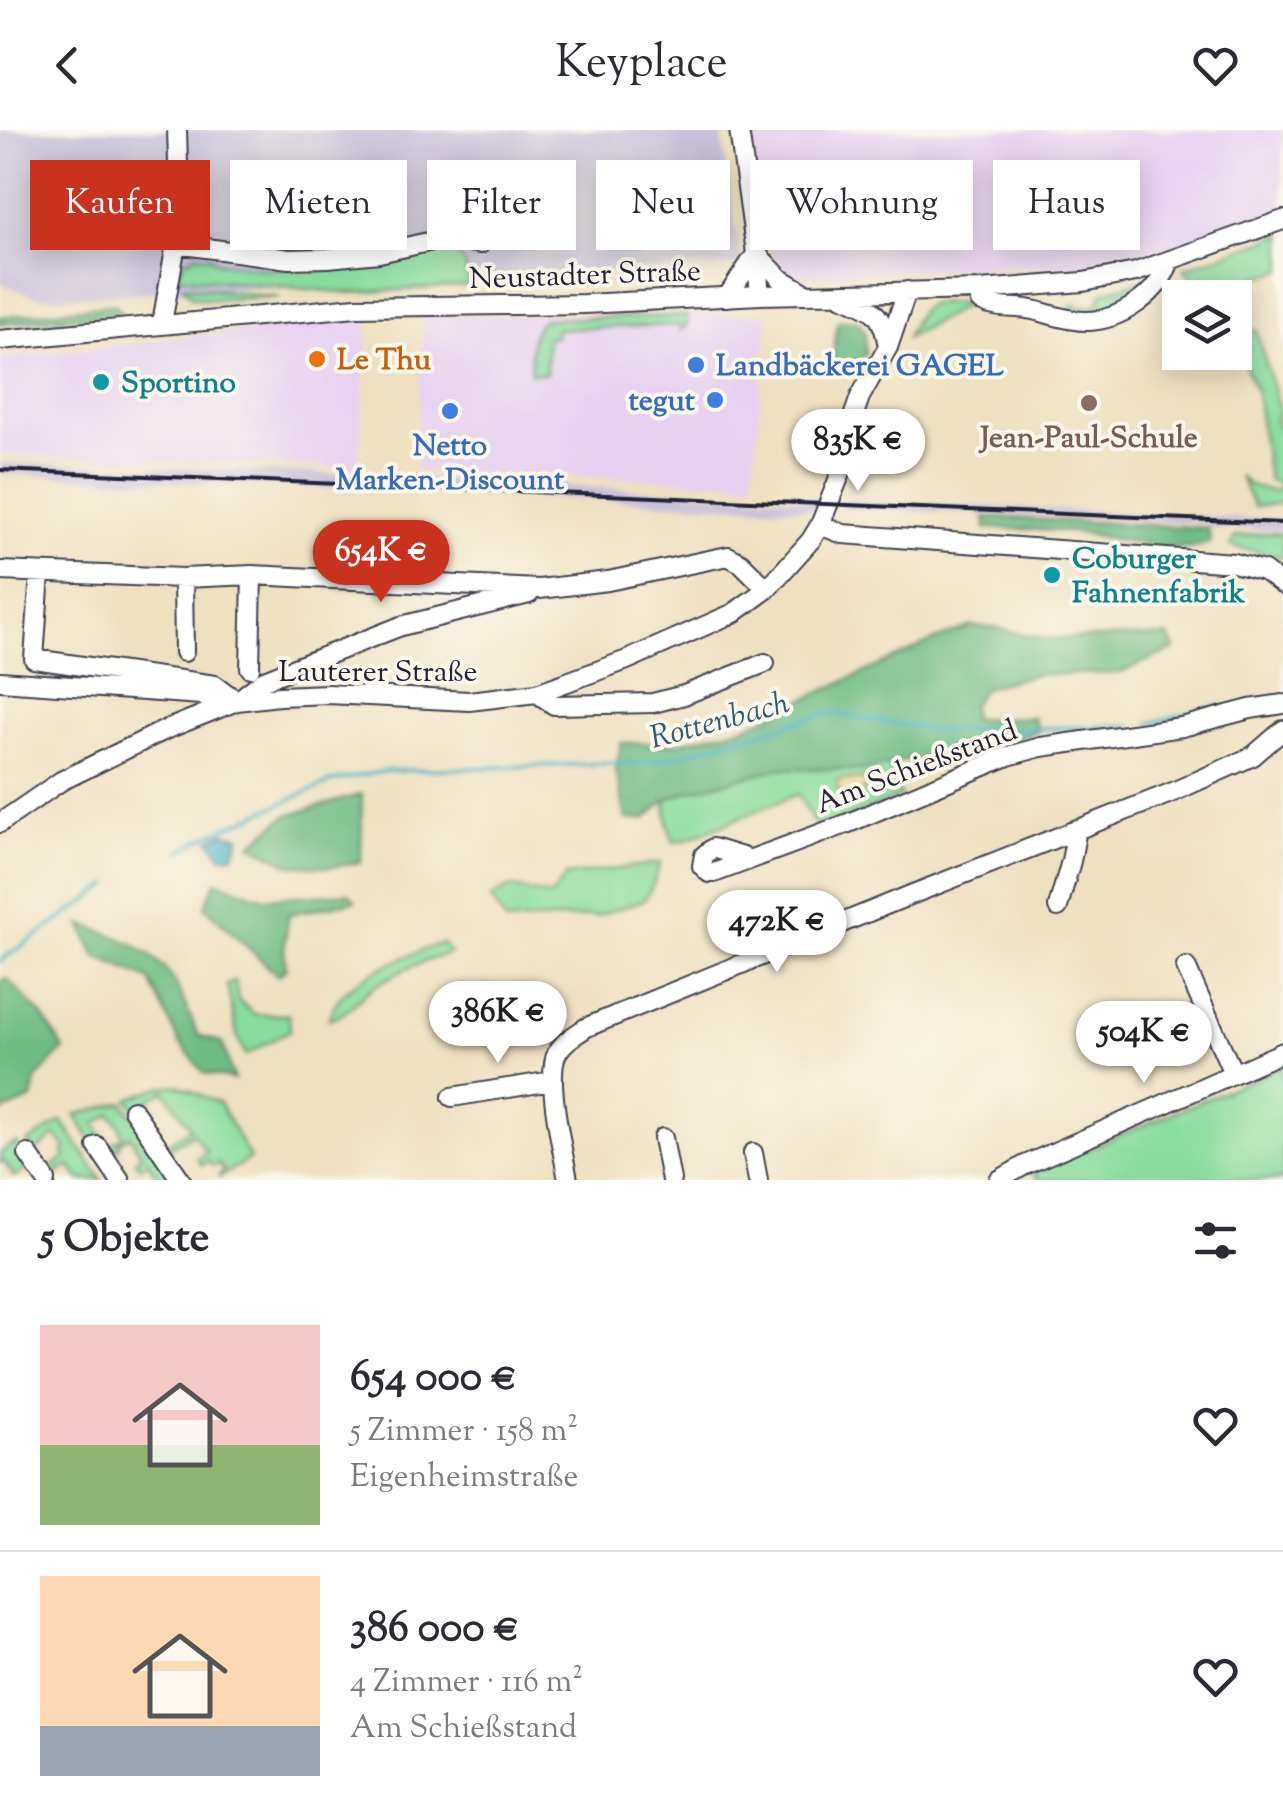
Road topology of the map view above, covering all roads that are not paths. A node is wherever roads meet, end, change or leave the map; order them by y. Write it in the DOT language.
graph roads {
  1 [pos="177,130"];
  2 [pos="739,130"];
  3 [pos="178,160"];
  4 [pos="1283,220"];
  5 [pos="427,242"];
  6 [pos="210,249"];
  7 [pos="175,250"];
  8 [pos="756,253"];
  9 [pos="1170,260"];
  10 [pos="980,290"];
  11 [pos="907,291"];
  12 [pos="807,294"];
  13 [pos="833,294"];
  14 [pos="760,296"];
  15 [pos="727,297"];
  16 [pos="162,323"];
  17 [pos="0,340"];
  18 [pos="888,346"];
  19 [pos="820,525"];
  20 [pos="0,571"];
  21 [pos="40,573"];
  22 [pos="252,575"];
  23 [pos="183,578"];
  24 [pos="1283,585"];
  25 [pos="767,589"];
  26 [pos="539,590"];
  27 [pos="184,652"];
  28 [pos="765,663"];
  29 [pos="250,668"];
  30 [pos="0,682"];
  31 [pos="537,693"];
  32 [pos="228,704"];
  33 [pos="1283,704"];
  34 [pos="1283,730"];
  35 [pos="0,823"];
  36 [pos="1077,829"];
  37 [pos="749,859"];
  38 [pos="1058,908"];
  39 [pos="1186,967"];
  40 [pos="1283,1052"];
  41 [pos="1232,1072"];
  42 [pos="552,1081"];
  43 [pos="452,1097"];
  44 [pos="133,1110"];
  45 [pos="663,1138"];
  46 [pos="98,1146"];
  47 [pos="753,1153"];
  48 [pos="28,1154"];
  49 [pos="46,1180"];
  50 [pos="120,1180"];
  51 [pos="181,1180"];
  52 [pos="568,1180"];
  53 [pos="671,1180"];
  54 [pos="758,1180"];
  55 [pos="999,1180"];
  1 -- 3 [label="street"];
  2 -- 8 [label="street"];
  4 -- 9 [label="street, Neustadter Straße"];
  5 -- 6 [label="street"];
  7 -- 16 [label="street"];
  8 -- 12 [label="street"];
  8 -- 14 [label="street"];
  8 -- 15 [label="street"];
  9 -- 10 [label="street, Neustadter Straße"];
  9 -- 10 [label="street"];
  10 -- 11 [label="street, Neustadter Straße"];
  11 -- 13 [label="street, Neustadter Straße"];
  11 -- 18 [label="street, Lauterer Straße"];
  12 -- 13 [label="street, Neustadter Straße"];
  12 -- 14 [label="street, Neustadter Straße"];
  13 -- 18 [label="street"];
  14 -- 15 [label="street, Neustadter Straße"];
  15 -- 16 [label="street, Neustadter Straße"];
  16 -- 17 [label="street, Neustadter Straße"];
  18 -- 19 [label="street, Lauterer Straße"];
  19 -- 24 [label="street"];
  19 -- 25 [label="street, Lauterer Straße"];
  20 -- 21 [label="street"];
  21 -- 23 [label="street"];
  21 -- 32 [label="street"];
  22 -- 23 [label="street"];
  22 -- 26 [label="street"];
  22 -- 29 [label="street"];
  23 -- 27 [label="street"];
  25 -- 26 [label="street"];
  25 -- 31 [label="street, Lauterer Straße"];
  26 -- 32 [label="street"];
  28 -- 31 [label="street, Lauterer Straße"];
  30 -- 32 [label="street, Lauterer Straße"];
  31 -- 32 [label="street, Lauterer Straße"];
  32 -- 35 [label="street, Lauterer Straße"];
  33 -- 37 [label="street, Am Schießstand"];
  34 -- 36 [label="street"];
  36 -- 38 [label="street"];
  36 -- 42 [label="street"];
  39 -- 41 [label="street"];
  40 -- 41 [label="street"];
  41 -- 55 [label="street"];
  42 -- 43 [label="street"];
  42 -- 52 [label="street"];
  44 -- 51 [label="street"];
  45 -- 53 [label="street"];
  46 -- 50 [label="street"];
  47 -- 54 [label="street"];
  48 -- 49 [label="street"];
}
